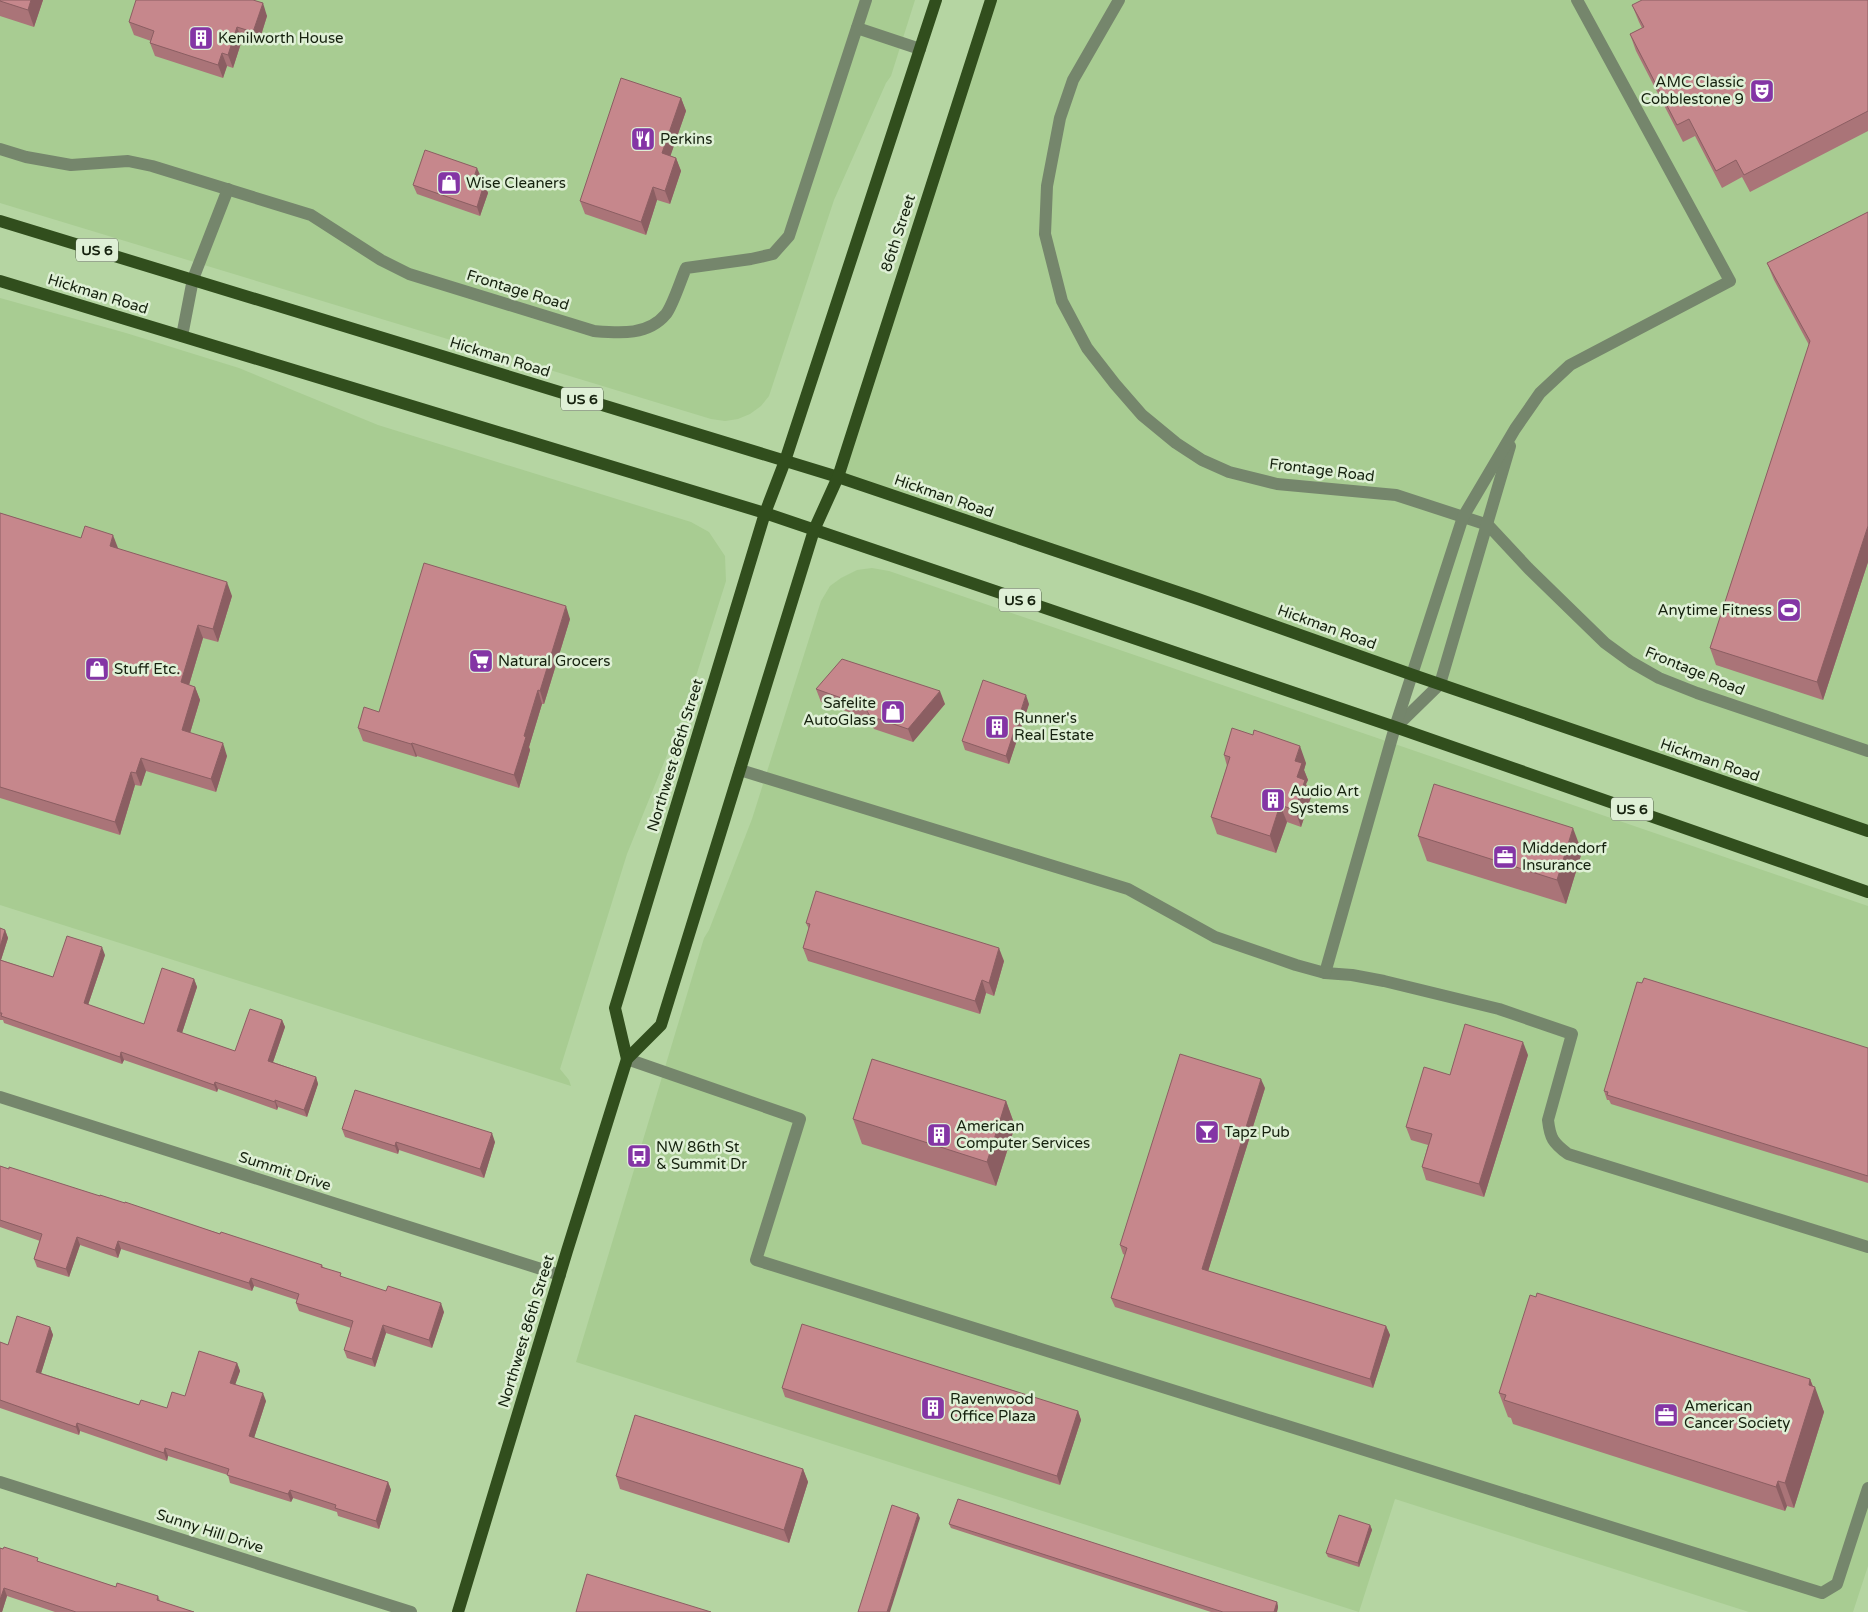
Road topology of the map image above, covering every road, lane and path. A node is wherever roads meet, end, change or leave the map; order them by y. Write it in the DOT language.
graph roads {
  1 [pos="866,0"];
  2 [pos="936,0"];
  3 [pos="991,0"];
  4 [pos="1119,0"];
  5 [pos="1577,0"];
  6 [pos="857,28"];
  7 [pos="920,49"];
  8 [pos="0,149"];
  9 [pos="228,189"];
  10 [pos="0,221"];
  11 [pos="193,279"];
  12 [pos="0,281"];
  13 [pos="182,336"];
  14 [pos="1515,429"];
  15 [pos="785,462"];
  16 [pos="838,477"];
  17 [pos="765,513"];
  18 [pos="1463,517"];
  19 [pos="1488,525"];
  20 [pos="814,530"];
  21 [pos="1413,675"];
  22 [pos="1440,684"];
  23 [pos="1395,727"];
  24 [pos="1868,751"];
  25 [pos="740,770"];
  26 [pos="1868,832"];
  27 [pos="1868,892"];
  28 [pos="1325,973"];
  29 [pos="627,1059"];
  30 [pos="0,1098"];
  31 [pos="1868,1248"];
  32 [pos="560,1275"];
  33 [pos="0,1482"];
  34 [pos="1868,1488"];
  35 [pos="410,1612"];
  36 [pos="458,1612"];
  1 -- 6 [label="street, Frontage Road"];
  2 -- 7 [label="main road"];
  3 -- 16 [label="main road, 86th Street"];
  4 -- 18 [label="street, Frontage Road"];
  5 -- 14 [label="street"];
  6 -- 7 [label="street"];
  6 -- 9 [label="street, Frontage Road"];
  7 -- 15 [label="main road"];
  8 -- 9 [label="street, Frontage Road"];
  9 -- 11 [label="street"];
  10 -- 11 [label="main road, Hickman Road / US 6"];
  11 -- 13 [label="street"];
  11 -- 15 [label="main road, Hickman Road / US 6"];
  12 -- 13 [label="main road, Hickman Road / US 6"];
  13 -- 17 [label="main road, Hickman Road / US 6"];
  14 -- 18 [label="street"];
  14 -- 19 [label="street"];
  15 -- 16 [label="main road, Hickman Road / US 6"];
  15 -- 17 [label="main road, Northwest 86th Street"];
  16 -- 20 [label="main road, Northwest 86th Street"];
  16 -- 21 [label="main road, Hickman Road / US 6"];
  17 -- 20 [label="main road, Hickman Road / US 6"];
  17 -- 29 [label="main road, Northwest 86th Street"];
  18 -- 19 [label="street, Frontage Road"];
  18 -- 21 [label="street"];
  19 -- 22 [label="street"];
  19 -- 24 [label="street, Frontage Road"];
  20 -- 23 [label="main road, Hickman Road / US 6"];
  20 -- 25 [label="main road, Northwest 86th Street"];
  21 -- 22 [label="main road, Hickman Road / US 6"];
  21 -- 23 [label="street"];
  22 -- 23 [label="street"];
  22 -- 26 [label="main road, Hickman Road / US 6"];
  23 -- 27 [label="main road, Hickman Road / US 6"];
  23 -- 28 [label="street"];
  25 -- 28 [label="street"];
  25 -- 29 [label="main road, Northwest 86th Street"];
  28 -- 31 [label="street"];
  29 -- 32 [label="main road, Northwest 86th Street"];
  29 -- 34 [label="street"];
  30 -- 32 [label="street, Summit Drive"];
  32 -- 36 [label="main road, Northwest 86th Street"];
  33 -- 35 [label="street, Sunny Hill Drive"];
}
